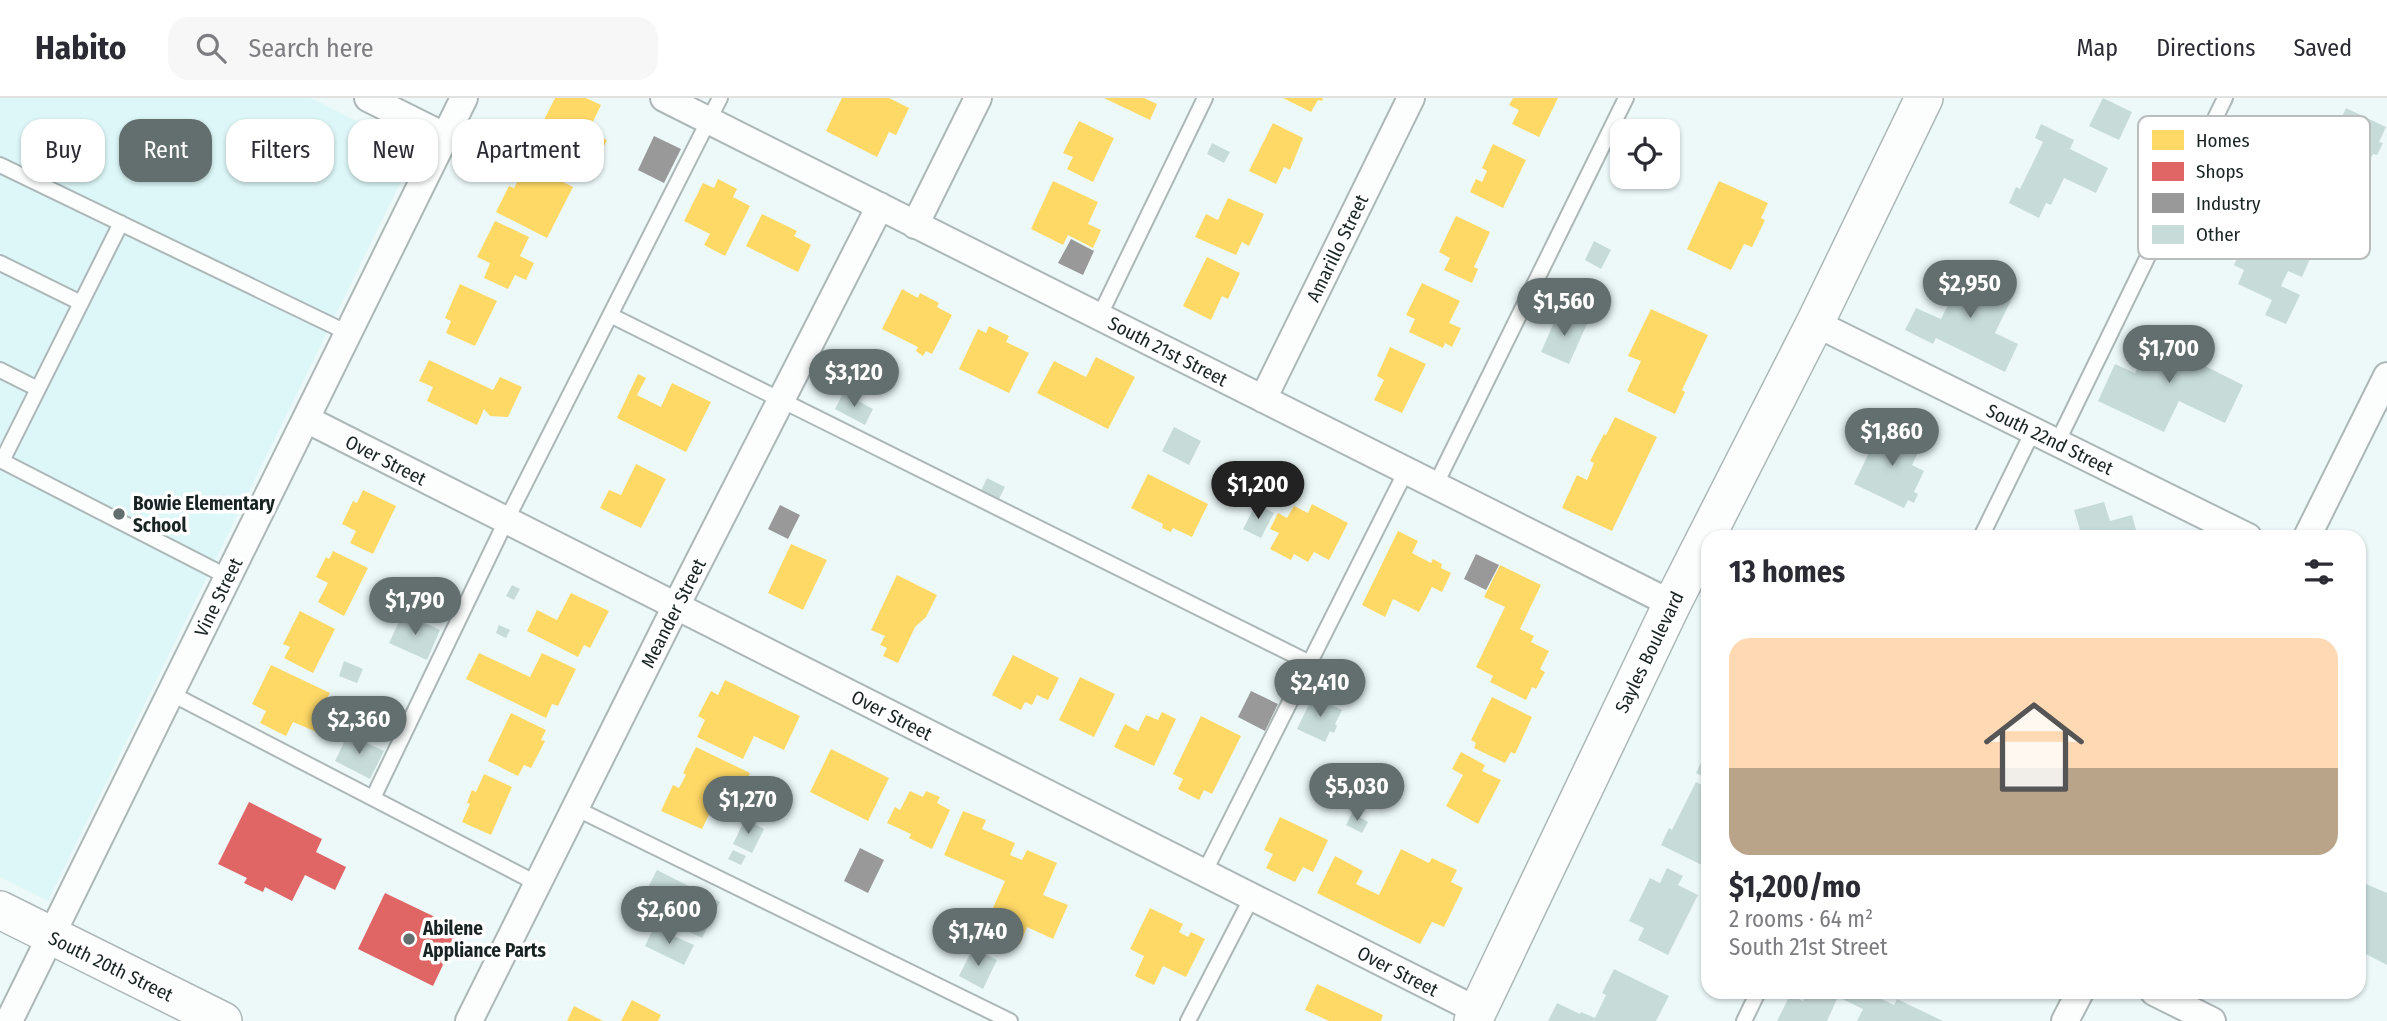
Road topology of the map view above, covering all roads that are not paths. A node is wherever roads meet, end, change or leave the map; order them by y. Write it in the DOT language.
graph roads {
  1 [pos="368,98"];
  2 [pos="464,98"];
  3 [pos="664,98"];
  4 [pos="978,98"];
  5 [pos="1205,98"];
  6 [pos="1410,98"];
  7 [pos="1626,98"];
  8 [pos="1924,98"];
  9 [pos="2225,98"];
  10 [pos="714,109"];
  11 [pos="2216,116"];
  12 [pos="444,136"];
  13 [pos="0,164"];
  14 [pos="880,206"];
  15 [pos="121,223"];
  16 [pos="915,225"];
  17 [pos="2147,259"];
  18 [pos="0,263"];
  19 [pos="81,303"];
  20 [pos="610,315"];
  21 [pos="1099,317"];
  22 [pos="1815,323"];
  23 [pos="348,333"];
  24 [pos="0,370"];
  25 [pos="2387,376"];
  26 [pos="38,389"];
  27 [pos="1263,399"];
  28 [pos="780,401"];
  29 [pos="306,419"];
  30 [pos="2033,431"];
  31 [pos="2057,443"];
  32 [pos="1,461"];
  33 [pos="1406,471"];
  34 [pos="1435,486"];
  35 [pos="506,521"];
  36 [pos="1710,530"];
  37 [pos="1984,530"];
  38 [pos="2234,530"];
  39 [pos="2310,530"];
  40 [pos="1701,547"];
  41 [pos="228,577"];
  42 [pos="1672,604"];
  43 [pos="676,606"];
  44 [pos="1310,663"];
  45 [pos="170,693"];
  46 [pos="373,798"];
  47 [pos="575,808"];
  48 [pos="1205,873"];
  49 [pos="538,884"];
  50 [pos="1252,897"];
  51 [pos="0,910"];
  52 [pos="49,936"];
  53 [pos="1755,999"];
  54 [pos="2077,999"];
  55 [pos="2168,999"];
  56 [pos="1476,1016"];
  57 [pos="9,1021"];
  58 [pos="223,1021"];
  59 [pos="469,1021"];
  60 [pos="1010,1021"];
  61 [pos="1188,1021"];
  62 [pos="1744,1021"];
  63 [pos="2066,1021"];
  64 [pos="2212,1021"];
  1 -- 12 [label="street"];
  2 -- 12 [label="street, Vine Street"];
  3 -- 10 [label="street, South 21st Street"];
  4 -- 16 [label="street"];
  5 -- 21 [label="lane"];
  6 -- 27 [label="street, Amarillo Street"];
  7 -- 34 [label="lane"];
  8 -- 22 [label="main road, Sayles Boulevard"];
  9 -- 11 [label="lane"];
  10 -- 14 [label="street, South 21st Street"];
  10 -- 20 [label="lane"];
  12 -- 23 [label="street, Vine Street"];
  13 -- 15 [label="lane"];
  14 -- 16 [label="street, South 21st Street"];
  14 -- 28 [label="street, Meander Street"];
  15 -- 19 [label="lane"];
  15 -- 23 [label="lane"];
  16 -- 21 [label="street, South 21st Street"];
  17 -- 31 [label="lane"];
  18 -- 19 [label="lane"];
  19 -- 26 [label="lane"];
  20 -- 28 [label="lane"];
  20 -- 35 [label="lane"];
  21 -- 27 [label="street, South 21st Street"];
  22 -- 30 [label="street, South 22nd Street"];
  22 -- 36 [label="main road, Sayles Boulevard"];
  23 -- 29 [label="street, Vine Street"];
  24 -- 26 [label="lane"];
  25 -- 39 [label="street"];
  26 -- 32 [label="lane"];
  27 -- 33 [label="street, South 21st Street"];
  28 -- 43 [label="street, Meander Street"];
  28 -- 44 [label="lane"];
  29 -- 35 [label="street, Over Street"];
  29 -- 41 [label="street, Vine Street"];
  30 -- 31 [label="street, South 22nd Street"];
  30 -- 37 [label="lane"];
  31 -- 38 [label="street, South 22nd Street"];
  32 -- 41 [label="lane"];
  33 -- 34 [label="street, South 21st Street"];
  33 -- 44 [label="lane"];
  34 -- 42 [label="street, South 21st Street"];
  35 -- 43 [label="street, Over Street"];
  35 -- 46 [label="lane"];
  40 -- 42 [label="main road, Sayles Boulevard"];
  41 -- 45 [label="street, Vine Street"];
  42 -- 56 [label="main road, Sayles Boulevard"];
  43 -- 47 [label="street, Meander Street"];
  43 -- 48 [label="street, Over Street"];
  44 -- 48 [label="lane"];
  45 -- 46 [label="lane"];
  45 -- 52 [label="street, Vine Street"];
  46 -- 49 [label="lane"];
  47 -- 49 [label="street, Meander Street"];
  47 -- 60 [label="lane"];
  48 -- 50 [label="street, Over Street"];
  49 -- 59 [label="street, Meander Street"];
  50 -- 56 [label="street, Over Street"];
  50 -- 61 [label="lane"];
  51 -- 52 [label="main road, South 20th Street"];
  52 -- 57 [label="street, Vine Street"];
  52 -- 58 [label="main road, South 20th Street"];
  53 -- 62 [label="lane"];
  54 -- 63 [label="street"];
  55 -- 64 [label="street"];
}
